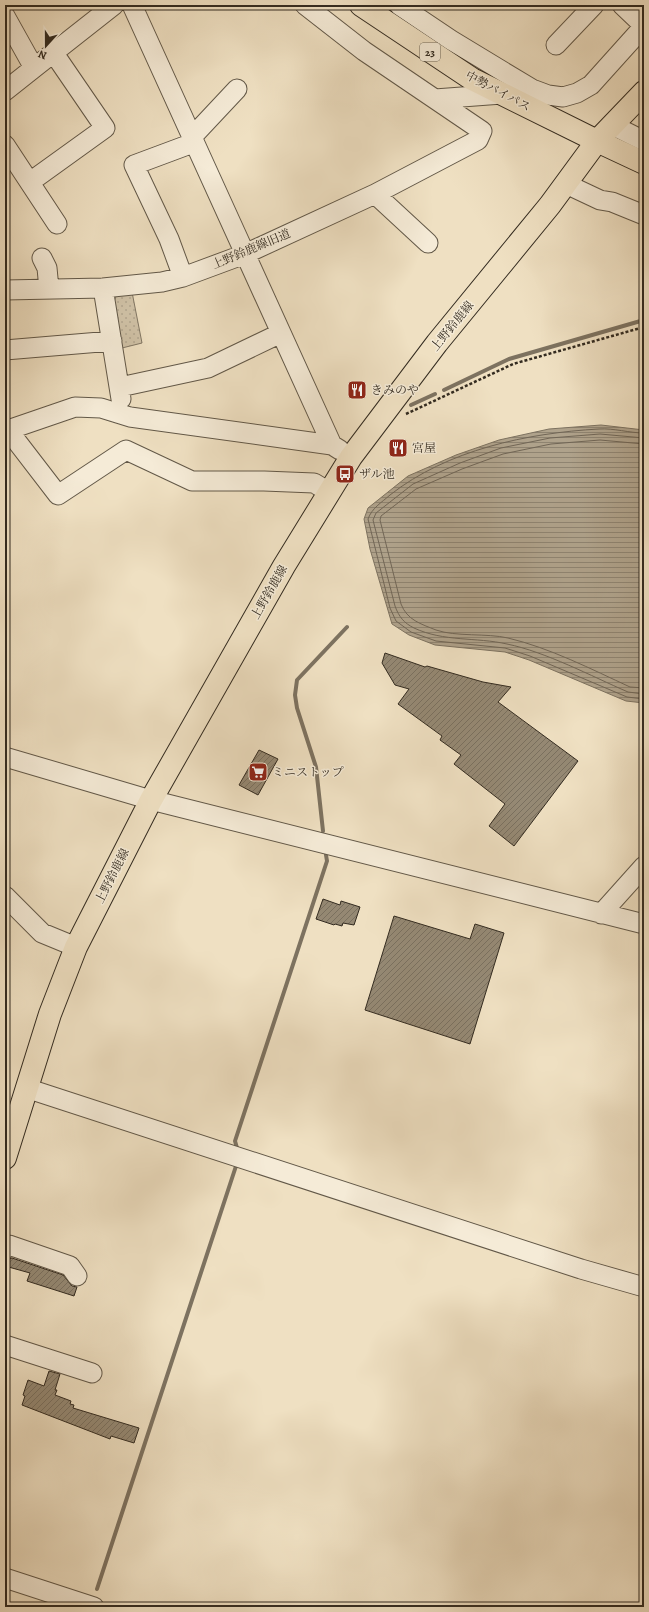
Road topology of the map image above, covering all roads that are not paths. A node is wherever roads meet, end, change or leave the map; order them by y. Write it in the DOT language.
graph roads {
  1 [pos="114,5"];
  2 [pos="132,5"];
  3 [pos="305,5"];
  4 [pos="361,5"];
  5 [pos="399,5"];
  6 [pos="594,5"];
  7 [pos="622,5"];
  8 [pos="5,16"];
  9 [pos="644,26"];
  10 [pos="556,45"];
  11 [pos="52,52"];
  12 [pos="34,68"];
  13 [pos="237,89"];
  14 [pos="5,91"];
  15 [pos="644,92"];
  16 [pos="502,94"];
  17 [pos="435,99"];
  18 [pos="612,125"];
  19 [pos="193,140"];
  20 [pos="597,141"];
  21 [pos="644,141"];
  22 [pos="5,145"];
  23 [pos="644,163"];
  24 [pos="30,182"];
  25 [pos="566,184"];
  26 [pos="375,194"];
  27 [pos="644,215"];
  28 [pos="57,224"];
  29 [pos="428,243"];
  30 [pos="245,254"];
  31 [pos="42,258"];
  32 [pos="183,276"];
  33 [pos="103,288"];
  34 [pos="49,289"];
  35 [pos="5,290"];
  36 [pos="281,333"];
  37 [pos="112,341"];
  38 [pos="5,350"];
  39 [pos="120,387"];
  40 [pos="123,414"];
  41 [pos="6,431"];
  42 [pos="332,445"];
  43 [pos="351,457"];
  44 [pos="329,492"];
  45 [pos="5,757"];
  46 [pos="151,800"];
  47 [pos="644,866"];
  48 [pos="6,901"];
  49 [pos="601,914"];
  50 [pos="644,924"];
  51 [pos="76,947"];
  52 [pos="26,1088"];
  53 [pos="5,1158"];
  54 [pos="5,1249"];
  55 [pos="78,1276"];
  56 [pos="644,1287"];
  57 [pos="5,1345"];
  58 [pos="92,1373"];
  59 [pos="5,1578"];
  60 [pos="94,1607"];
  1 -- 11 [label="street"];
  2 -- 19 [label="street"];
  3 -- 17 [label="street"];
  4 -- 16 [label="main road, 中勢バイパス / 23"];
  5 -- 9 [label="street"];
  6 -- 10 [label="street"];
  7 -- 9 [label="street"];
  8 -- 12 [label="street"];
  11 -- 12 [label="street"];
  11 -- 24 [label="street"];
  12 -- 14 [label="street"];
  13 -- 19 [label="street"];
  15 -- 18 [label="main road, 上野鈴鹿線"];
  16 -- 17 [label="street"];
  16 -- 20 [label="main road, 中勢バイパス / 23"];
  17 -- 26 [label="street, 上野鈴鹿線旧道"];
  18 -- 20 [label="main road, 上野鈴鹿線"];
  18 -- 21 [label="street"];
  19 -- 30 [label="street"];
  19 -- 32 [label="street"];
  20 -- 23 [label="main road, 中勢バイパス / 23"];
  20 -- 25 [label="main road, 上野鈴鹿線"];
  22 -- 24 [label="street"];
  24 -- 28 [label="street"];
  25 -- 27 [label="street"];
  25 -- 43 [label="main road, 上野鈴鹿線"];
  26 -- 29 [label="street"];
  26 -- 30 [label="street, 上野鈴鹿線旧道"];
  30 -- 32 [label="street, 上野鈴鹿線旧道"];
  30 -- 36 [label="street"];
  31 -- 34 [label="street"];
  32 -- 33 [label="street, 上野鈴鹿線旧道"];
  33 -- 34 [label="street, 上野鈴鹿線旧道"];
  33 -- 37 [label="street"];
  34 -- 35 [label="street, 上野鈴鹿線旧道"];
  36 -- 39 [label="street"];
  36 -- 42 [label="street"];
  37 -- 38 [label="street"];
  37 -- 39 [label="street"];
  39 -- 40 [label="street"];
  40 -- 41 [label="street"];
  40 -- 42 [label="street"];
  41 -- 44 [label="street"];
  42 -- 43 [label="street"];
  43 -- 44 [label="main road, 上野鈴鹿線"];
  44 -- 46 [label="main road, 上野鈴鹿線"];
  45 -- 46 [label="street"];
  46 -- 49 [label="street"];
  46 -- 51 [label="main road, 上野鈴鹿線"];
  47 -- 49 [label="street"];
  48 -- 51 [label="street"];
  49 -- 50 [label="street"];
  51 -- 52 [label="main road, 上野鈴鹿線"];
  52 -- 53 [label="main road, 上野鈴鹿線"];
  52 -- 56 [label="street"];
  54 -- 55 [label="street"];
  57 -- 58 [label="street"];
  59 -- 60 [label="street"];
}
